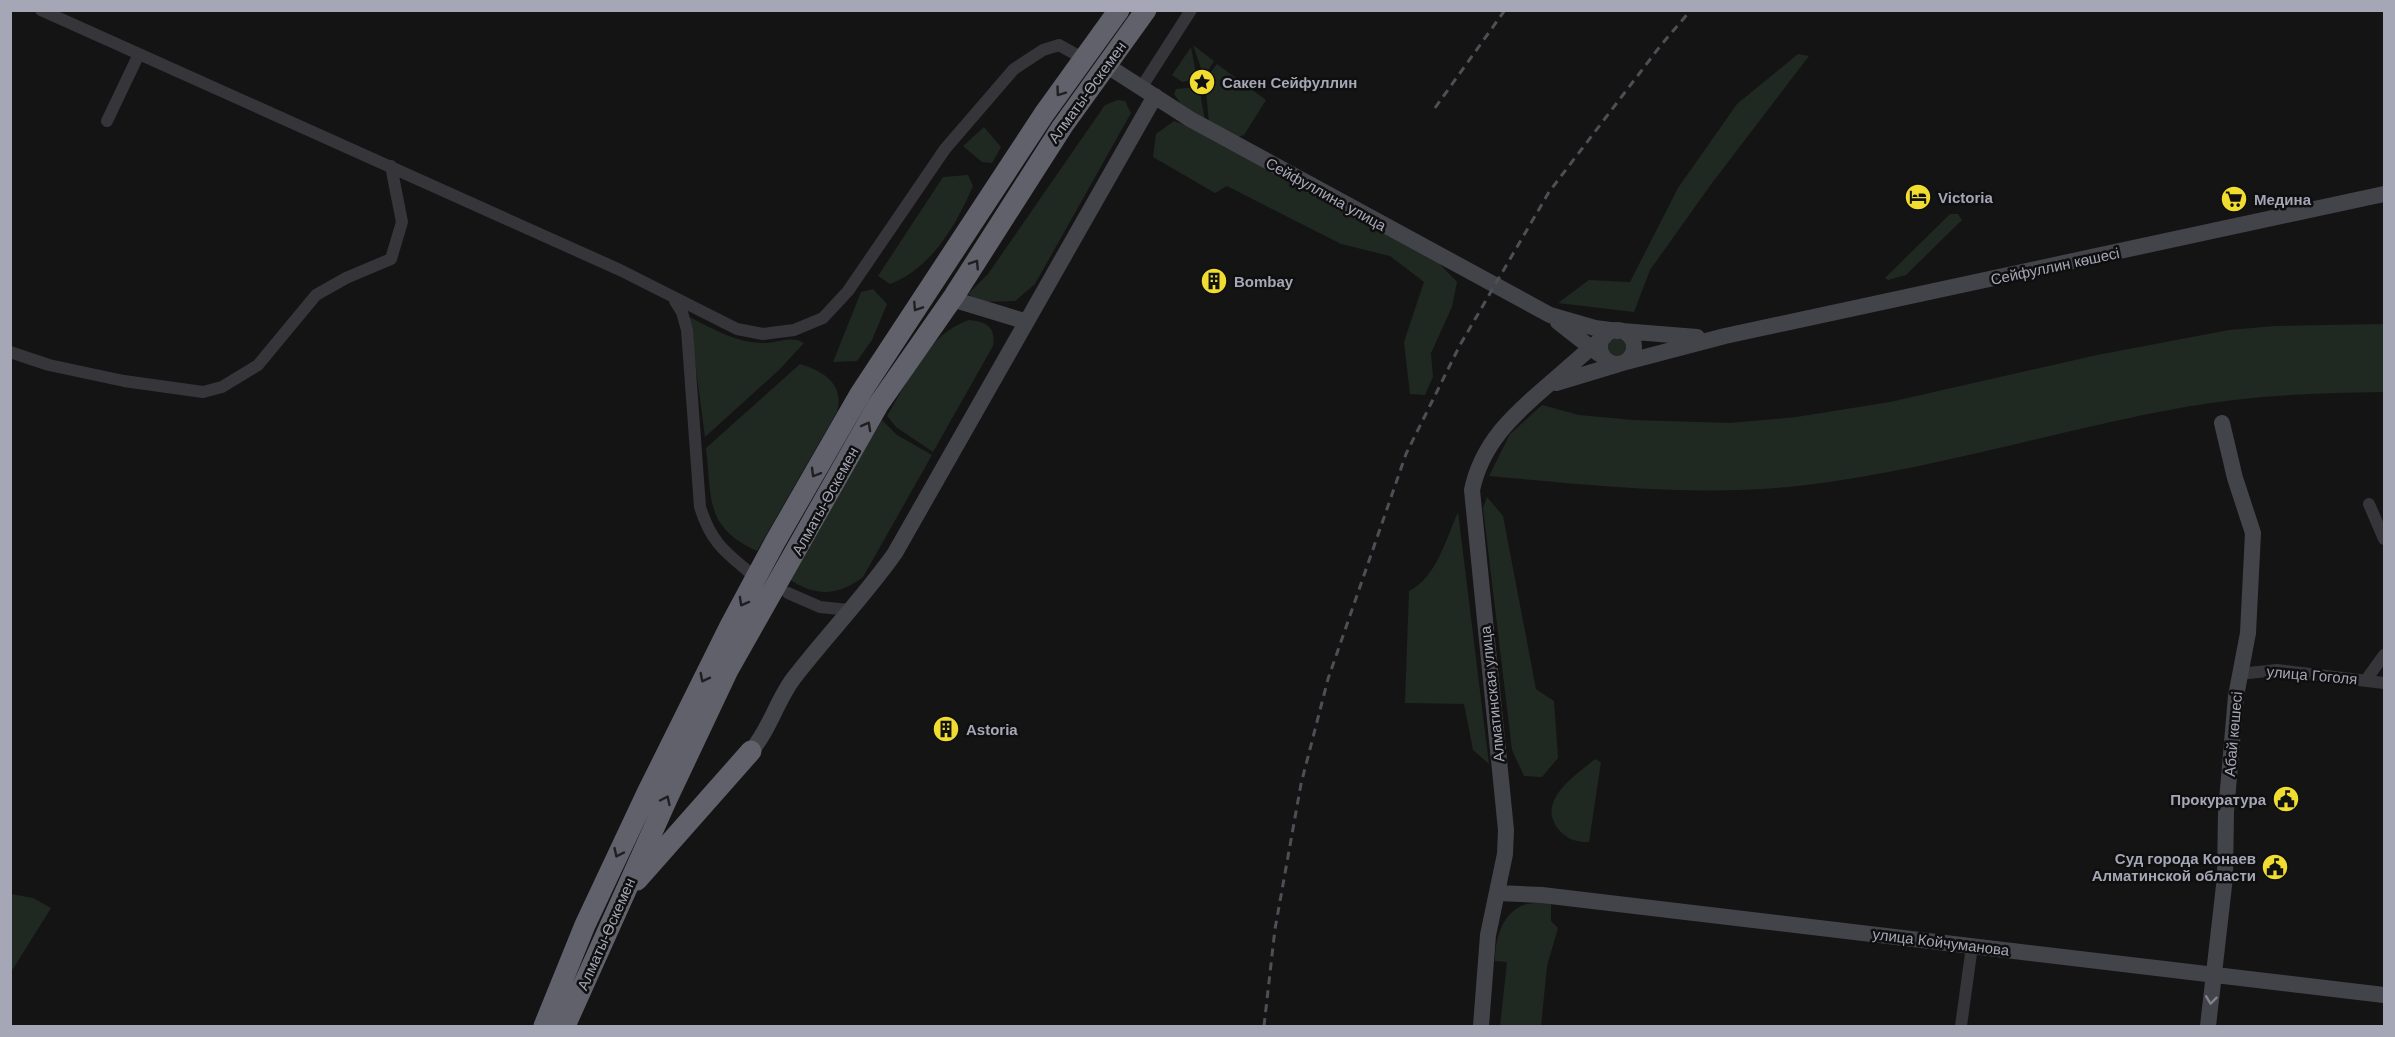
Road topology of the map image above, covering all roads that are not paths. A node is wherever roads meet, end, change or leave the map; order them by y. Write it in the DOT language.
graph roads {
  1 [pos="41,10"];
  2 [pos="1119,10"];
  3 [pos="1146,10"];
  4 [pos="1191,10"];
  5 [pos="139,54"];
  6 [pos="1084,59"];
  7 [pos="1106,65"];
  8 [pos="1148,92"];
  9 [pos="107,121"];
  10 [pos="390,166"];
  11 [pos="2385,194"];
  12 [pos="952,299"];
  13 [pos="675,300"];
  14 [pos="1550,315"];
  15 [pos="1024,321"];
  16 [pos="1615,333"];
  17 [pos="1725,336"];
  18 [pos="10,352"];
  19 [pos="1609,358"];
  20 [pos="1546,387"];
  21 [pos="2222,423"];
  22 [pos="2369,504"];
  23 [pos="2385,538"];
  24 [pos="748,571"];
  25 [pos="788,593"];
  26 [pos="849,610"];
  27 [pos="739,630"];
  28 [pos="2385,655"];
  29 [pos="2239,674"];
  30 [pos="2366,680"];
  31 [pos="2385,683"];
  32 [pos="750,751"];
  33 [pos="625,891"];
  34 [pos="1498,893"];
  35 [pos="1972,946"];
  36 [pos="2215,974"];
  37 [pos="2385,995"];
  38 [pos="544,1026"];
  39 [pos="566,1026"];
  40 [pos="1481,1026"];
  41 [pos="1961,1026"];
  42 [pos="2208,1026"];
  1 -- 5 [label="street"];
  2 -- 6 [label="highway, Алматы-Өскемен"];
  3 -- 7 [label="highway, Алматы-Өскемен"];
  4 -- 8 [label="street"];
  5 -- 9 [label="street"];
  5 -- 10 [label="street"];
  6 -- 13 [label="street"];
  6 -- 27 [label="highway, Алматы-Өскемен, one-way"];
  7 -- 8 [label="street, Сейфуллина улица"];
  12 -- 7 [label="highway, Алматы-Өскемен, one-way"];
  8 -- 14 [label="street, Сейфуллина улица"];
  8 -- 15 [label="street"];
  10 -- 13 [label="street"];
  10 -- 18 [label="street"];
  11 -- 17 [label="street, Сейфуллин көшесі"];
  12 -- 15 [label="street"];
  27 -- 12 [label="highway, Алматы-Өскемен, one-way"];
  13 -- 24 [label="street"];
  14 -- 16 [label="street"];
  14 -- 19 [label="street"];
  15 -- 26 [label="street"];
  16 -- 17 [label="street"];
  16 -- 19 [label="street, Алматинская улица"];
  16 -- 19 [label="street"];
  17 -- 19 [label="street"];
  19 -- 20 [label="street, Алматинская улица"];
  19 -- 20 [label="street"];
  20 -- 34 [label="street, Алматинская улица"];
  21 -- 29 [label="street, Абай көшесі"];
  22 -- 23 [label="street"];
  25 -- 26 [label="street"];
  26 -- 32 [label="street"];
  33 -- 27 [label="highway, Алматы-Өскемен, one-way"];
  27 -- 38 [label="highway, Алматы-Өскемен, one-way"];
  28 -- 30 [label="street"];
  29 -- 30 [label="street, улица Гоголя"];
  29 -- 36 [label="street, Абай көшесі"];
  30 -- 31 [label="street, улица Гоголя"];
  32 -- 33 [label="highway"];
  33 -- 39 [label="highway, Алматы-Өскемен"];
  34 -- 35 [label="street, улица Койчуманова"];
  34 -- 40 [label="street, Алматинская улица"];
  35 -- 36 [label="street, улица Койчуманова"];
  35 -- 41 [label="street"];
  36 -- 37 [label="street, улица Койчуманова"];
  36 -- 42 [label="street, Абай көшесі, one-way"];
}
